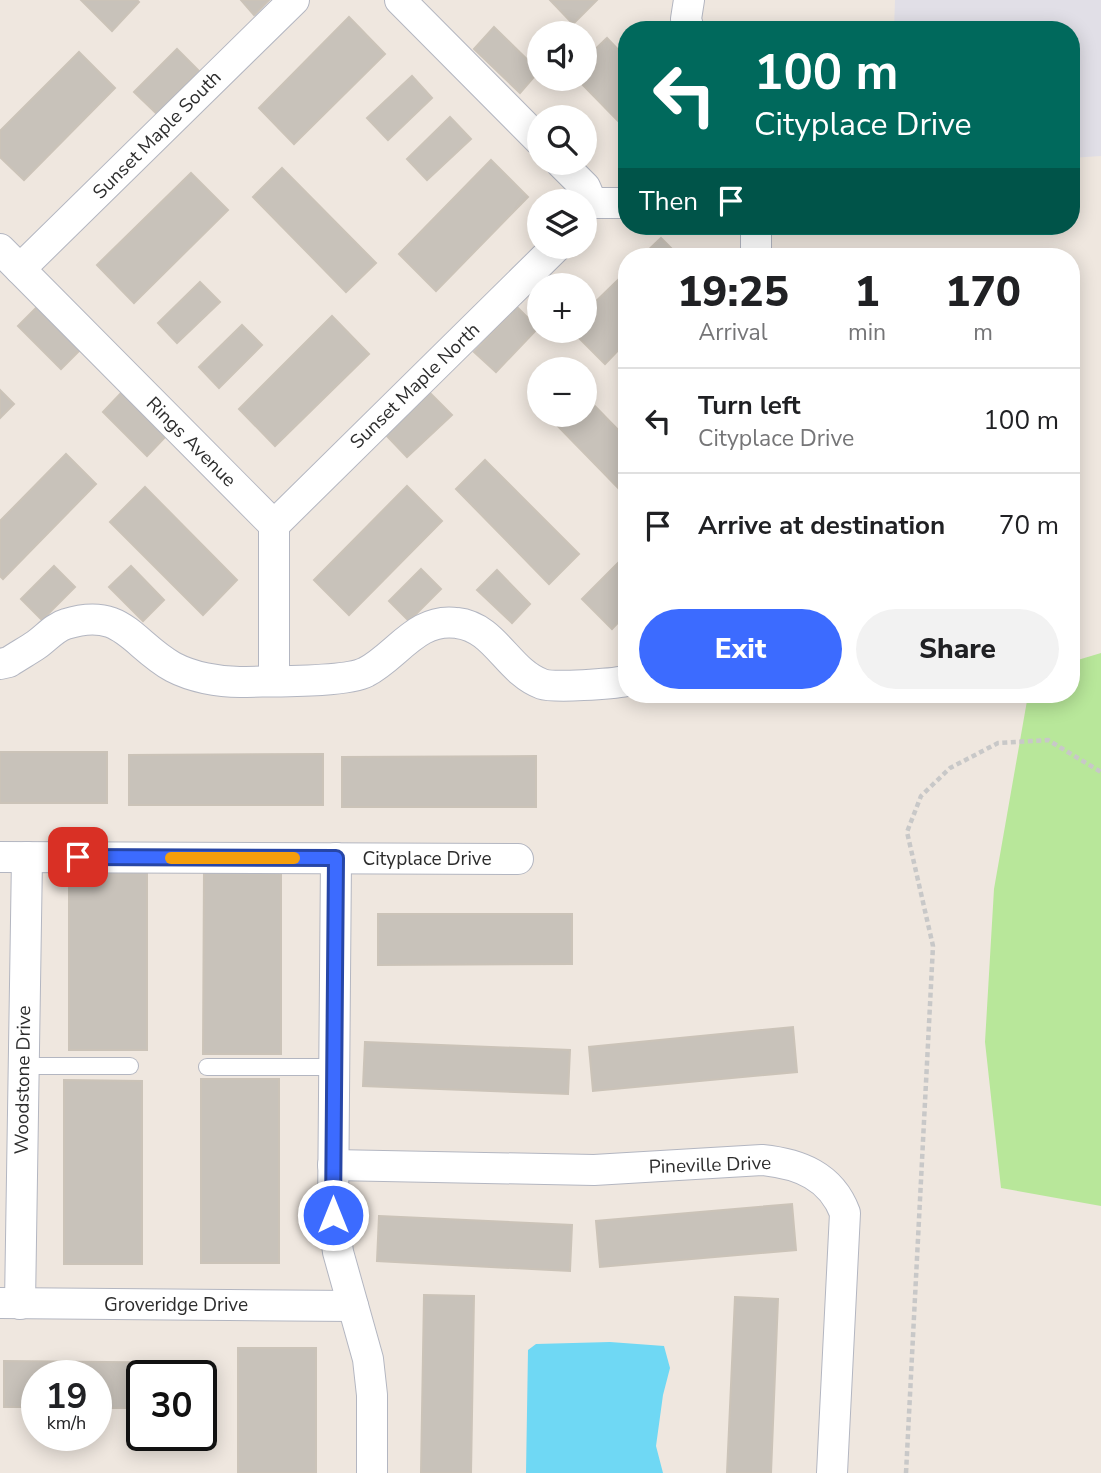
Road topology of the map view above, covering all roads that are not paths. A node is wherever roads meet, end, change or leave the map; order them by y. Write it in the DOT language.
graph roads {
  1 [pos="294,0"];
  2 [pos="400,0"];
  3 [pos="689,0"];
  4 [pos="687,21"];
  5 [pos="527,128"];
  6 [pos="573,175"];
  7 [pos="585,189"];
  8 [pos="618,205"];
  9 [pos="597,209"];
  10 [pos="10,259"];
  11 [pos="544,259"];
  12 [pos="274,525"];
  13 [pos="0,664"];
  14 [pos="274,680"];
  15 [pos="618,682"];
  16 [pos="13,857"];
  17 [pos="336,858"];
  18 [pos="518,859"];
  19 [pos="24,1066"];
  20 [pos="130,1066"];
  21 [pos="207,1067"];
  22 [pos="334,1067"];
  23 [pos="333,1165"];
  24 [pos="10,1303"];
  25 [pos="353,1306"];
  26 [pos="372,1473"];
  27 [pos="832,1473"];
  1 -- 10 [label="street, Sunset Maple South"];
  2 -- 5 [label="street"];
  3 -- 4 [label="street"];
  6 -- 7 [label="street"];
  8 -- 9 [label="street"];
  10 -- 12 [label="street, Rings Avenue"];
  11 -- 12 [label="street, Sunset Maple North"];
  12 -- 14 [label="street"];
  13 -- 14 [label="street"];
  14 -- 15 [label="street"];
  16 -- 17 [label="street, Cityplace Drive"];
  16 -- 19 [label="street, Woodstone Drive"];
  17 -- 18 [label="street, Cityplace Drive"];
  17 -- 22 [label="street"];
  19 -- 20 [label="lane"];
  19 -- 24 [label="street, Woodstone Drive"];
  21 -- 22 [label="lane"];
  22 -- 23 [label="street"];
  23 -- 25 [label="street"];
  23 -- 27 [label="street, Pineville Drive"];
  24 -- 25 [label="street, Groveridge Drive"];
  25 -- 26 [label="street"];
}
